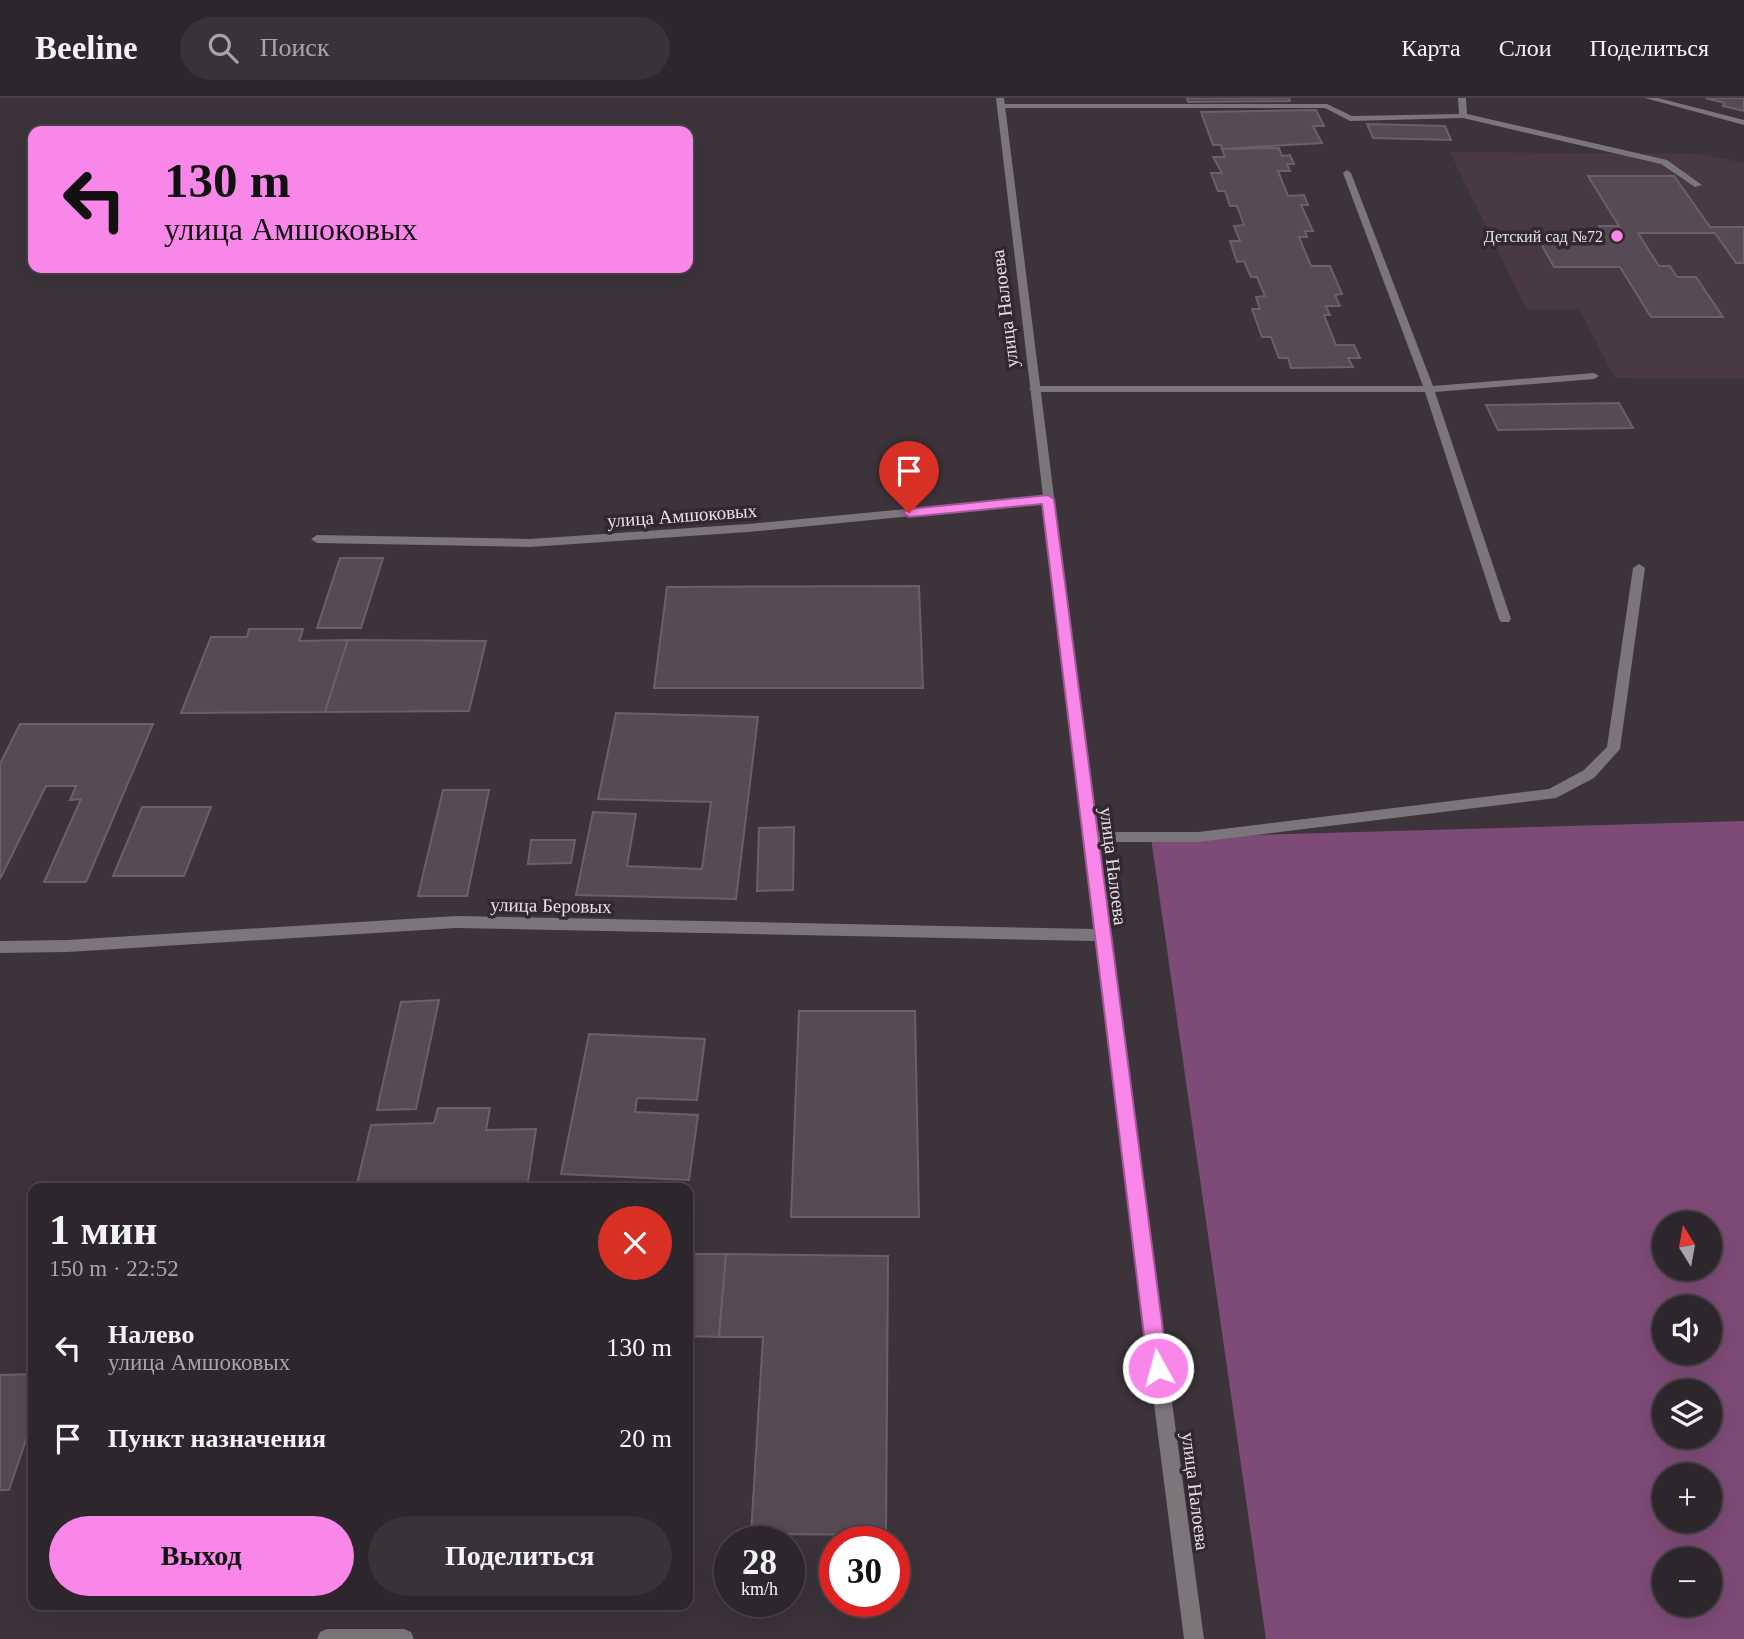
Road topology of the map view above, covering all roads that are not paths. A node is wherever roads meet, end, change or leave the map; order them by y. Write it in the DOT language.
graph roads {
  1 [pos="1462,98"];
  2 [pos="1649,98"];
  3 [pos="1000,102"];
  4 [pos="1462,116"];
  5 [pos="1744,123"];
  6 [pos="1347,173"];
  7 [pos="1698,185"];
  8 [pos="1594,376"];
  9 [pos="1034,389"];
  10 [pos="1429,389"];
  11 [pos="1048,499"];
  12 [pos="317,539"];
  13 [pos="1639,568"];
  14 [pos="1505,619"];
  15 [pos="1090,837"];
  16 [pos="1102,935"];
  17 [pos="0,947"];
  18 [pos="327,1639"];
  19 [pos="404,1639"];
  20 [pos="1194,1639"];
  1 -- 4 [label="street"];
  2 -- 5 [label="street"];
  3 -- 4 [label="street"];
  3 -- 9 [label="street, улица Налоева"];
  4 -- 7 [label="street"];
  6 -- 10 [label="street"];
  8 -- 10 [label="street"];
  9 -- 10 [label="street"];
  9 -- 11 [label="street, улица Налоева"];
  10 -- 14 [label="street"];
  11 -- 12 [label="street, улица Амшоковых"];
  11 -- 15 [label="street, улица Налоева"];
  13 -- 15 [label="street"];
  15 -- 16 [label="street, улица Налоева"];
  16 -- 17 [label="street, улица Беровых"];
  16 -- 20 [label="street, улица Налоева"];
  18 -- 19 [label="street"];
}
